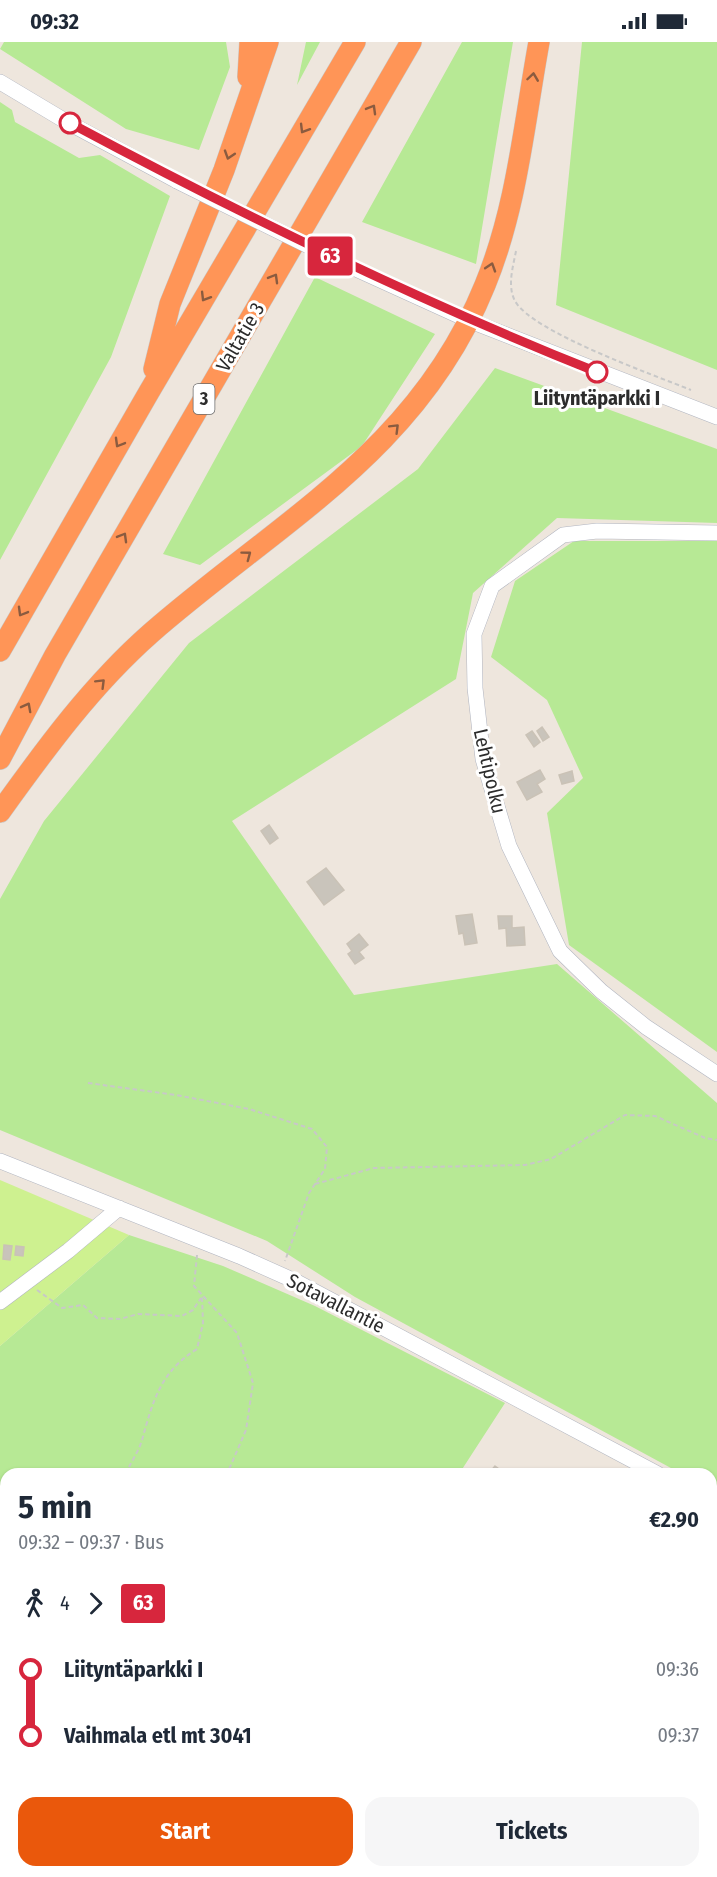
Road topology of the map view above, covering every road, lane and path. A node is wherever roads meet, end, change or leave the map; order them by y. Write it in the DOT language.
graph roads {
  1 [pos="250,42"];
  2 [pos="268,42"];
  3 [pos="355,42"];
  4 [pos="411,42"];
  5 [pos="539,42"];
  6 [pos="0,81"];
  7 [pos="246,100"];
  8 [pos="517,249"];
  9 [pos="468,320"];
  10 [pos="690,390"];
  11 [pos="149,392"];
  12 [pos="717,417"];
  13 [pos="717,533"];
  14 [pos="0,651"];
  15 [pos="0,759"];
  16 [pos="0,812"];
  17 [pos="717,1074"];
  18 [pos="88,1083"];
  19 [pos="717,1140"];
  20 [pos="0,1161"];
  21 [pos="315,1184"];
  22 [pos="118,1208"];
  23 [pos="199,1240"];
  24 [pos="280,1275"];
  25 [pos="28,1282"];
  26 [pos="202,1297"];
  27 [pos="0,1302"];
  28 [pos="129,1468"];
  29 [pos="230,1468"];
  30 [pos="647,1468"];
  1 -- 7 [label="highway"];
  2 -- 7 [label="highway"];
  3 -- 11 [label="highway, one-way"];
  15 -- 4 [label="highway, Valtatie 3 / 3, one-way"];
  9 -- 5 [label="highway, one-way"];
  6 -- 9 [label="street, bridge"];
  7 -- 11 [label="highway, one-way"];
  8 -- 10 [label="path"];
  9 -- 12 [label="street"];
  16 -- 9 [label="highway, one-way"];
  11 -- 14 [label="highway, one-way"];
  13 -- 17 [label="street, Lehtipolku"];
  18 -- 21 [label="path"];
  19 -- 21 [label="path"];
  20 -- 22 [label="street, Sotavallantie"];
  21 -- 24 [label="path"];
  22 -- 23 [label="street, Sotavallantie"];
  22 -- 25 [label="street"];
  23 -- 24 [label="street, Sotavallantie"];
  23 -- 26 [label="path"];
  24 -- 30 [label="street, Sotavallantie"];
  25 -- 26 [label="path"];
  25 -- 27 [label="street"];
  26 -- 28 [label="path"];
  26 -- 29 [label="path"];
}
